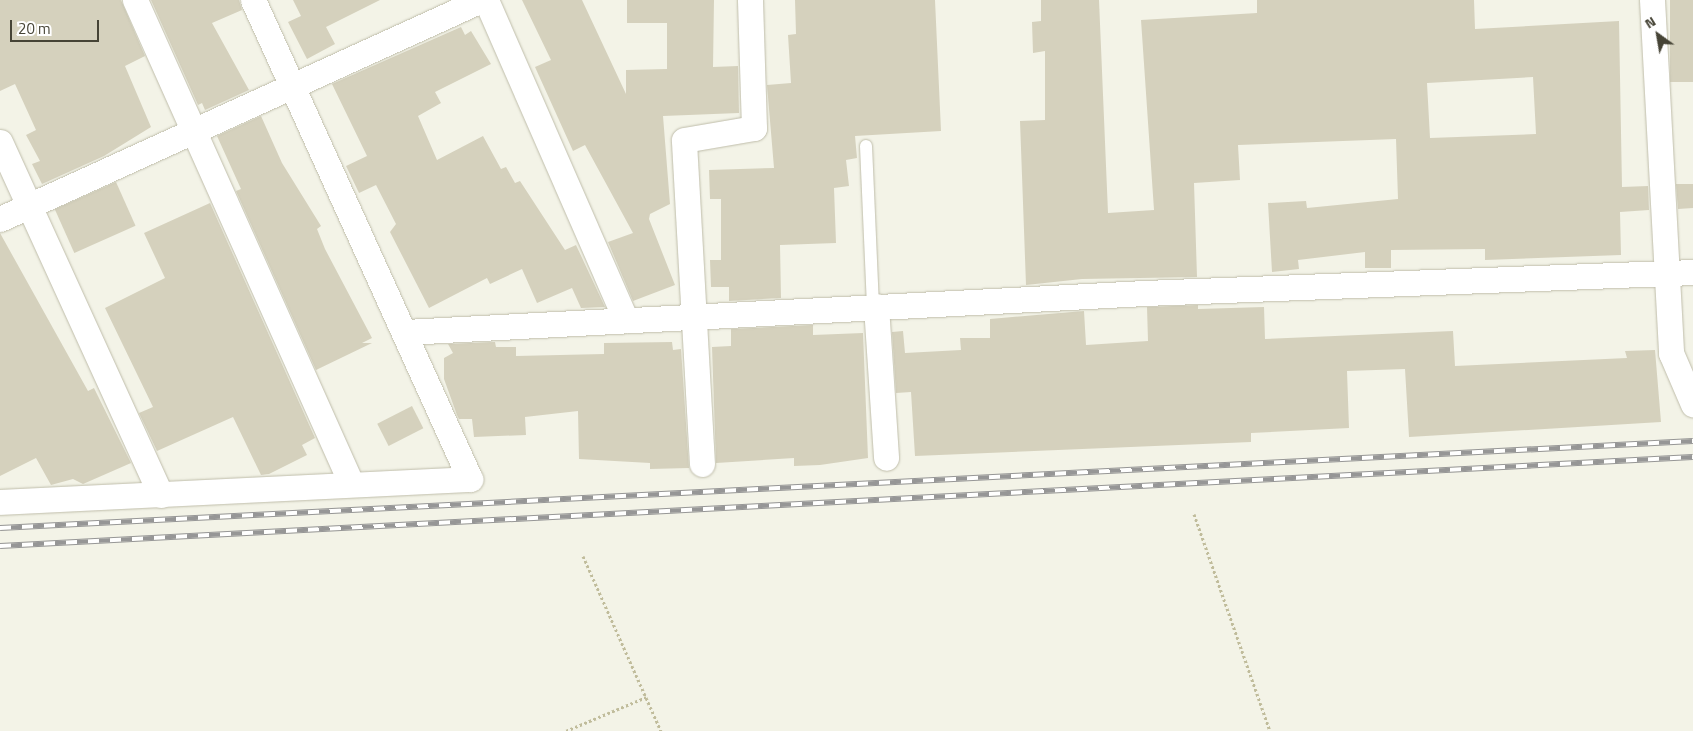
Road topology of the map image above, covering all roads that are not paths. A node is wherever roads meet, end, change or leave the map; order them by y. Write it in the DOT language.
graph roads {
  1 [pos="135,0"];
  2 [pos="253,0"];
  3 [pos="481,0"];
  4 [pos="486,0"];
  5 [pos="750,0"];
  6 [pos="1652,0"];
  7 [pos="291,85"];
  8 [pos="195,132"];
  9 [pos="0,142"];
  10 [pos="866,146"];
  11 [pos="29,206"];
  12 [pos="0,219"];
  13 [pos="1693,272"];
  14 [pos="1668,273"];
  15 [pos="874,306"];
  16 [pos="692,315"];
  17 [pos="626,320"];
  18 [pos="405,332"];
  19 [pos="1693,404"];
  20 [pos="886,458"];
  21 [pos="702,464"];
  22 [pos="351,483"];
  23 [pos="161,495"];
  24 [pos="0,502"];
  1 -- 8 [label="street"];
  2 -- 7 [label="street"];
  3 -- 7 [label="street"];
  4 -- 17 [label="street"];
  5 -- 16 [label="street"];
  6 -- 14 [label="street"];
  7 -- 8 [label="street"];
  7 -- 18 [label="street"];
  8 -- 11 [label="street"];
  8 -- 22 [label="street"];
  9 -- 11 [label="street"];
  10 -- 15 [label="lane"];
  11 -- 12 [label="street"];
  11 -- 23 [label="street"];
  13 -- 14 [label="street"];
  14 -- 15 [label="street"];
  14 -- 19 [label="street"];
  15 -- 16 [label="street"];
  15 -- 20 [label="street"];
  16 -- 17 [label="street"];
  16 -- 21 [label="street"];
  17 -- 18 [label="street"];
  18 -- 22 [label="street"];
  22 -- 23 [label="street"];
  23 -- 24 [label="street"];
}
